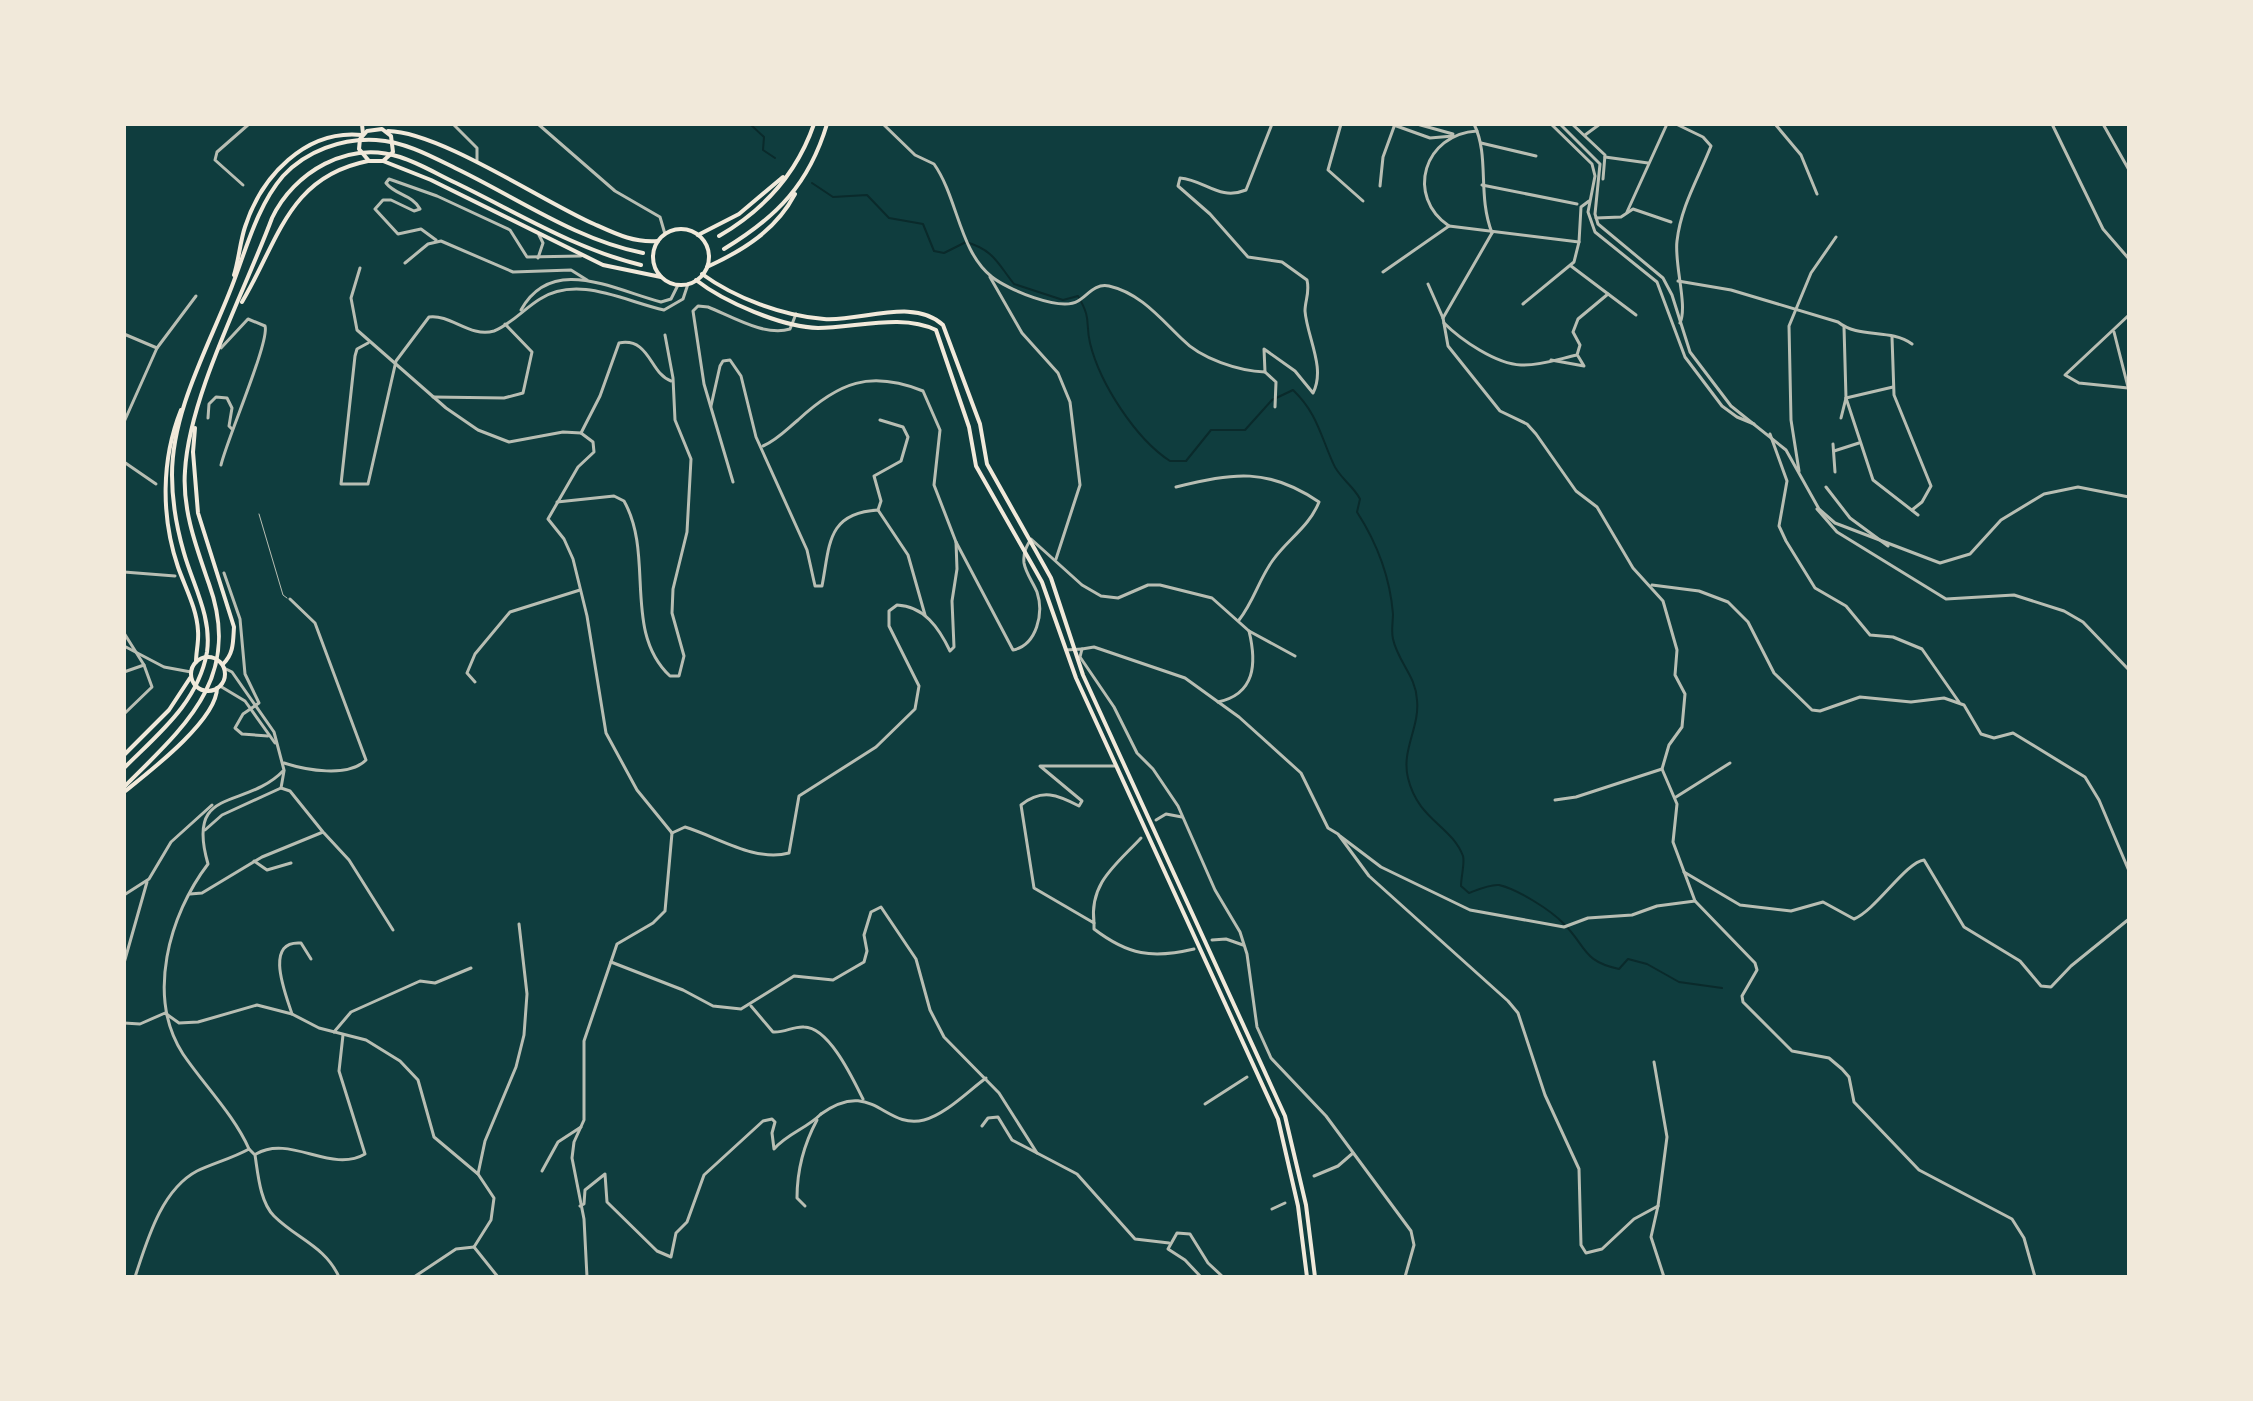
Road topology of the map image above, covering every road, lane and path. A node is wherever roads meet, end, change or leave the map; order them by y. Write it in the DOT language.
graph roads {
  1 [pos="249,124"];
  2 [pos="362,124"];
  3 [pos="453,124"];
  4 [pos="538,124"];
  5 [pos="814,124"];
  6 [pos="827,124"];
  7 [pos="883,124"];
  8 [pos="1272,124"];
  9 [pos="1341,124"];
  10 [pos="1394,124"];
  11 [pos="1417,124"];
  12 [pos="1474,124"];
  13 [pos="1551,124"];
  14 [pos="1560,124"];
  15 [pos="1572,124"];
  16 [pos="1600,124"];
  17 [pos="1667,124"];
  18 [pos="1676,124"];
  19 [pos="1775,124"];
  20 [pos="2052,124"];
  21 [pos="2103,124"];
  22 [pos="383,128"];
  23 [pos="1477,131"];
  24 [pos="362,135"];
  25 [pos="1457,135"];
  26 [pos="1585,135"];
  27 [pos="1481,143"];
  28 [pos="1536,156"];
  29 [pos="1605,157"];
  30 [pos="369,161"];
  31 [pos="383,161"];
  32 [pos="1650,163"];
  33 [pos="477,164"];
  34 [pos="790,170"];
  35 [pos="2129,170"];
  36 [pos="801,181"];
  37 [pos="1601,182"];
  38 [pos="243,185"];
  39 [pos="1482,185"];
  40 [pos="1380,186"];
  41 [pos="1817,194"];
  42 [pos="1363,201"];
  43 [pos="1589,201"];
  44 [pos="1577,204"];
  45 [pos="1627,212"];
  46 [pos="1596,218"];
  47 [pos="1671,222"];
  48 [pos="1449,226"];
  49 [pos="537,233"];
  50 [pos="1492,233"];
  51 [pos="665,234"];
  52 [pos="698,235"];
  53 [pos="719,236"];
  54 [pos="1836,237"];
  55 [pos="436,240"];
  56 [pos="658,241"];
  57 [pos="1579,242"];
  58 [pos="724,249"];
  59 [pos="643,253"];
  60 [pos="583,256"];
  61 [pos="538,258"];
  62 [pos="2129,259"];
  63 [pos="405,263"];
  64 [pos="641,265"];
  65 [pos="1571,266"];
  66 [pos="707,267"];
  67 [pos="360,268"];
  68 [pos="1383,272"];
  69 [pos="702,274"];
  70 [pos="989,275"];
  71 [pos="661,277"];
  72 [pos="587,280"];
  73 [pos="696,280"];
  74 [pos="1678,281"];
  75 [pos="688,284"];
  76 [pos="1428,284"];
  77 [pos="678,285"];
  78 [pos="1608,294"];
  79 [pos="196,296"];
  80 [pos="1523,304"];
  81 [pos="224,308"];
  82 [pos="1794,310"];
  83 [pos="234,314"];
  84 [pos="519,314"];
  85 [pos="796,314"];
  86 [pos="1636,315"];
  87 [pos="2129,315"];
  88 [pos="1443,321"];
  89 [pos="792,323"];
  90 [pos="1680,323"];
  91 [pos="505,324"];
  92 [pos="1844,327"];
  93 [pos="2114,332"];
  94 [pos="124,334"];
  95 [pos="665,335"];
  96 [pos="1892,336"];
  97 [pos="368,343"];
  98 [pos="1912,344"];
  99 [pos="157,348"];
  100 [pos="221,348"];
  101 [pos="1577,355"];
  102 [pos="1551,360"];
  103 [pos="398,364"];
  104 [pos="1265,372"];
  105 [pos="195,379"];
  106 [pos="671,381"];
  107 [pos="1893,387"];
  108 [pos="2128,388"];
  109 [pos="433,397"];
  110 [pos="1846,398"];
  111 [pos="1275,401"];
  112 [pos="711,406"];
  113 [pos="196,414"];
  114 [pos="208,418"];
  115 [pos="1841,418"];
  116 [pos="880,420"];
  117 [pos="124,422"];
  118 [pos="1754,424"];
  119 [pos="232,429"];
  120 [pos="581,433"];
  121 [pos="1770,434"];
  122 [pos="1859,443"];
  123 [pos="1833,444"];
  124 [pos="763,446"];
  125 [pos="1834,451"];
  126 [pos="124,462"];
  127 [pos="221,465"];
  128 [pos="1835,472"];
  129 [pos="1798,473"];
  130 [pos="733,482"];
  131 [pos="156,484"];
  132 [pos="1176,487"];
  133 [pos="1826,487"];
  134 [pos="2129,497"];
  135 [pos="555,502"];
  136 [pos="1814,502"];
  137 [pos="878,510"];
  138 [pos="1912,510"];
  139 [pos="259,514"];
  140 [pos="1918,515"];
  141 [pos="1031,539"];
  142 [pos="956,542"];
  143 [pos="1888,546"];
  144 [pos="1024,552"];
  145 [pos="1056,559"];
  146 [pos="124,572"];
  147 [pos="224,573"];
  148 [pos="175,576"];
  149 [pos="1652,585"];
  150 [pos="580,590"];
  151 [pos="290,599"];
  152 [pos="925,615"];
  153 [pos="1239,620"];
  154 [pos="1249,631"];
  155 [pos="124,633"];
  156 [pos="124,646"];
  157 [pos="1073,647"];
  158 [pos="1082,649"];
  159 [pos="1066,650"];
  160 [pos="1295,656"];
  161 [pos="196,662"];
  162 [pos="144,665"];
  163 [pos="223,666"];
  164 [pos="2129,670"];
  165 [pos="124,672"];
  166 [pos="191,674"];
  167 [pos="475,682"];
  168 [pos="219,687"];
  169 [pos="1218,702"];
  170 [pos="1959,702"];
  171 [pos="124,714"];
  172 [pos="268,736"];
  173 [pos="277,746"];
  174 [pos="124,755"];
  175 [pos="284,763"];
  176 [pos="1730,763"];
  177 [pos="1116,766"];
  178 [pos="124,768"];
  179 [pos="1662,769"];
  180 [pos="284,770"];
  181 [pos="281,788"];
  182 [pos="124,789"];
  183 [pos="1674,799"];
  184 [pos="1555,800"];
  185 [pos="212,805"];
  186 [pos="1183,817"];
  187 [pos="1156,820"];
  188 [pos="203,832"];
  189 [pos="323,832"];
  190 [pos="672,833"];
  191 [pos="1338,834"];
  192 [pos="1141,838"];
  193 [pos="254,861"];
  194 [pos="291,863"];
  195 [pos="2129,871"];
  196 [pos="1684,872"];
  197 [pos="149,879"];
  198 [pos="190,894"];
  199 [pos="124,895"];
  200 [pos="1695,901"];
  201 [pos="2129,919"];
  202 [pos="1094,923"];
  203 [pos="519,924"];
  204 [pos="393,930"];
  205 [pos="1212,940"];
  206 [pos="1245,945"];
  207 [pos="1194,949"];
  208 [pos="311,959"];
  209 [pos="611,962"];
  210 [pos="124,963"];
  211 [pos="471,968"];
  212 [pos="751,1006"];
  213 [pos="165,1013"];
  214 [pos="292,1014"];
  215 [pos="124,1023"];
  216 [pos="334,1032"];
  217 [pos="343,1035"];
  218 [pos="1271,1058"];
  219 [pos="1654,1062"];
  220 [pos="1266,1063"];
  221 [pos="1247,1077"];
  222 [pos="986,1078"];
  223 [pos="864,1101"];
  224 [pos="1205,1104"];
  225 [pos="821,1114"];
  226 [pos="982,1126"];
  227 [pos="581,1127"];
  228 [pos="249,1149"];
  229 [pos="1037,1153"];
  230 [pos="1353,1153"];
  231 [pos="255,1155"];
  232 [pos="542,1171"];
  233 [pos="478,1174"];
  234 [pos="1314,1176"];
  235 [pos="1285,1203"];
  236 [pos="580,1206"];
  237 [pos="805,1206"];
  238 [pos="1658,1206"];
  239 [pos="1272,1209"];
  240 [pos="1169,1243"];
  241 [pos="474,1247"];
  242 [pos="338,1276"];
  243 [pos="135,1277"];
  244 [pos="414,1277"];
  245 [pos="498,1277"];
  246 [pos="587,1277"];
  247 [pos="1201,1277"];
  248 [pos="1223,1277"];
  249 [pos="1307,1277"];
  250 [pos="1315,1277"];
  251 [pos="1405,1277"];
  252 [pos="1664,1277"];
  253 [pos="2035,1277"];
  1 -- 38 [label="street"];
  2 -- 24 [label="main road"];
  3 -- 33 [label="street"];
  4 -- 51 [label="street"];
  5 -- 34 [label="main road"];
  6 -- 36 [label="main road"];
  7 -- 70 [label="street"];
  8 -- 104 [label="street"];
  9 -- 42 [label="street"];
  10 -- 25 [label="street"];
  10 -- 40 [label="street"];
  11 -- 25 [label="street"];
  12 -- 23 [label="street"];
  13 -- 43 [label="street"];
  14 -- 37 [label="street"];
  15 -- 26 [label="street"];
  16 -- 26 [label="street"];
  17 -- 32 [label="street"];
  18 -- 74 [label="street"];
  19 -- 41 [label="street"];
  20 -- 62 [label="street"];
  21 -- 35 [label="street"];
  22 -- 24 [label="main road"];
  22 -- 31 [label="main road"];
  22 -- 33 [label="main road"];
  23 -- 25 [label="street"];
  23 -- 27 [label="street"];
  24 -- 30 [label="main road"];
  24 -- 81 [label="main road"];
  25 -- 48 [label="street"];
  26 -- 29 [label="street"];
  27 -- 28 [label="street"];
  27 -- 39 [label="street"];
  29 -- 32 [label="street"];
  29 -- 37 [label="street"];
  30 -- 31 [label="main road"];
  30 -- 83 [label="main road"];
  31 -- 49 [label="main road"];
  32 -- 45 [label="street"];
  33 -- 56 [label="main road"];
  34 -- 52 [label="main road"];
  34 -- 53 [label="main road"];
  36 -- 58 [label="main road"];
  36 -- 66 [label="main road"];
  37 -- 46 [label="street"];
  39 -- 44 [label="street"];
  39 -- 50 [label="street"];
  43 -- 46 [label="street"];
  43 -- 57 [label="street"];
  43 -- 118 [label="street"];
  45 -- 46 [label="street"];
  45 -- 47 [label="street"];
  46 -- 90 [label="street"];
  48 -- 50 [label="street"];
  48 -- 68 [label="street"];
  49 -- 60 [label="main road"];
  49 -- 61 [label="street"];
  50 -- 57 [label="street"];
  50 -- 88 [label="street"];
  51 -- 52 [label="main road"];
  51 -- 56 [label="main road"];
  52 -- 66 [label="main road"];
  54 -- 82 [label="street"];
  55 -- 61 [label="street"];
  55 -- 63 [label="street"];
  55 -- 72 [label="street"];
  56 -- 71 [label="main road"];
  57 -- 65 [label="street"];
  59 -- 81 [label="main road"];
  60 -- 61 [label="street"];
  60 -- 71 [label="main road"];
  64 -- 83 [label="main road"];
  65 -- 78 [label="street"];
  65 -- 80 [label="street"];
  66 -- 69 [label="main road"];
  67 -- 97 [label="street"];
  69 -- 73 [label="main road"];
  69 -- 85 [label="main road"];
  70 -- 104 [label="street"];
  70 -- 145 [label="street"];
  71 -- 77 [label="main road"];
  72 -- 77 [label="street"];
  72 -- 84 [label="street"];
  73 -- 75 [label="main road"];
  73 -- 89 [label="main road"];
  74 -- 82 [label="street"];
  74 -- 90 [label="street"];
  75 -- 77 [label="main road"];
  75 -- 84 [label="street"];
  76 -- 88 [label="street"];
  78 -- 86 [label="street"];
  78 -- 101 [label="street"];
  79 -- 99 [label="street"];
  81 -- 105 [label="main road"];
  82 -- 92 [label="street"];
  82 -- 129 [label="street"];
  83 -- 100 [label="main road"];
  84 -- 91 [label="street"];
  85 -- 89 [label="street"];
  85 -- 141 [label="main road"];
  87 -- 93 [label="street"];
  88 -- 102 [label="street"];
  88 -- 149 [label="street"];
  89 -- 112 [label="street"];
  89 -- 144 [label="main road"];
  90 -- 118 [label="street"];
  91 -- 103 [label="street"];
  91 -- 109 [label="street"];
  92 -- 96 [label="street"];
  92 -- 110 [label="street"];
  93 -- 108 [label="street"];
  93 -- 108 [label="street"];
  94 -- 99 [label="street"];
  95 -- 106 [label="street"];
  96 -- 98 [label="street"];
  96 -- 107 [label="street"];
  97 -- 103 [label="street"];
  97 -- 103 [label="street"];
  99 -- 117 [label="street"];
  100 -- 113 [label="main road"];
  100 -- 119 [label="street"];
  101 -- 102 [label="street"];
  101 -- 102 [label="street"];
  103 -- 109 [label="street"];
  104 -- 111 [label="street"];
  105 -- 161 [label="main road"];
  105 -- 178 [label="main road"];
  106 -- 120 [label="street"];
  106 -- 135 [label="street"];
  107 -- 110 [label="street"];
  107 -- 138 [label="street"];
  109 -- 120 [label="street"];
  110 -- 115 [label="street"];
  110 -- 122 [label="street"];
  112 -- 124 [label="street"];
  112 -- 130 [label="street"];
  113 -- 163 [label="main road"];
  113 -- 182 [label="main road"];
  114 -- 119 [label="street"];
  116 -- 137 [label="street"];
  118 -- 121 [label="street"];
  119 -- 127 [label="street"];
  120 -- 135 [label="street"];
  121 -- 129 [label="street"];
  121 -- 170 [label="street"];
  122 -- 125 [label="street"];
  122 -- 138 [label="street"];
  123 -- 125 [label="street"];
  124 -- 137 [label="street"];
  124 -- 142 [label="street"];
  125 -- 128 [label="street"];
  126 -- 131 [label="street"];
  129 -- 136 [label="street"];
  132 -- 153 [label="street"];
  133 -- 143 [label="street"];
  134 -- 143 [label="street"];
  135 -- 150 [label="street"];
  136 -- 143 [label="street"];
  136 -- 164 [label="street"];
  137 -- 152 [label="street"];
  138 -- 140 [label="street"];
  139 -- 151 [label="lane"];
  141 -- 144 [label="street"];
  141 -- 145 [label="street"];
  141 -- 157 [label="main road"];
  142 -- 144 [label="street"];
  142 -- 152 [label="street"];
  144 -- 159 [label="main road"];
  145 -- 153 [label="street"];
  146 -- 148 [label="street"];
  147 -- 172 [label="street"];
  149 -- 170 [label="street"];
  149 -- 179 [label="street"];
  150 -- 167 [label="street"];
  150 -- 190 [label="street"];
  151 -- 175 [label="street"];
  152 -- 190 [label="street"];
  153 -- 154 [label="street"];
  154 -- 160 [label="street"];
  154 -- 169 [label="street"];
  155 -- 162 [label="street"];
  156 -- 166 [label="street"];
  157 -- 158 [label="street"];
  157 -- 159 [label="street"];
  157 -- 250 [label="main road"];
  158 -- 169 [label="street"];
  158 -- 186 [label="street"];
  159 -- 177 [label="main road"];
  161 -- 163 [label="main road"];
  161 -- 166 [label="main road"];
  162 -- 165 [label="street"];
  162 -- 171 [label="street"];
  163 -- 168 [label="main road"];
  163 -- 173 [label="street"];
  166 -- 168 [label="main road"];
  166 -- 174 [label="main road"];
  168 -- 172 [label="street"];
  168 -- 182 [label="main road"];
  169 -- 191 [label="street"];
  170 -- 195 [label="street"];
  172 -- 173 [label="street"];
  173 -- 175 [label="street"];
  175 -- 180 [label="street"];
  176 -- 183 [label="street"];
  177 -- 202 [label="street"];
  177 -- 249 [label="main road"];
  179 -- 183 [label="street"];
  179 -- 184 [label="street"];
  180 -- 181 [label="street"];
  180 -- 185 [label="street"];
  181 -- 188 [label="street"];
  181 -- 189 [label="street"];
  183 -- 196 [label="street"];
  185 -- 188 [label="street"];
  185 -- 197 [label="street"];
  186 -- 187 [label="street"];
  186 -- 206 [label="street"];
  188 -- 198 [label="street"];
  189 -- 193 [label="street"];
  189 -- 204 [label="street"];
  190 -- 209 [label="street"];
  191 -- 200 [label="street"];
  191 -- 238 [label="street"];
  192 -- 202 [label="street"];
  193 -- 194 [label="street"];
  193 -- 198 [label="street"];
  196 -- 200 [label="street"];
  196 -- 201 [label="street"];
  197 -- 199 [label="street"];
  197 -- 210 [label="street"];
  198 -- 213 [label="street"];
  200 -- 253 [label="street"];
  202 -- 207 [label="street"];
  203 -- 233 [label="street"];
  205 -- 206 [label="street"];
  206 -- 218 [label="street"];
  208 -- 214 [label="street"];
  209 -- 212 [label="street"];
  209 -- 227 [label="street"];
  211 -- 216 [label="street"];
  212 -- 222 [label="street"];
  212 -- 223 [label="street"];
  213 -- 214 [label="street"];
  213 -- 215 [label="street"];
  213 -- 228 [label="street"];
  214 -- 216 [label="street"];
  216 -- 217 [label="street"];
  217 -- 231 [label="street"];
  217 -- 233 [label="street"];
  218 -- 220 [label="street"];
  218 -- 230 [label="street"];
  219 -- 238 [label="street"];
  221 -- 224 [label="street"];
  222 -- 223 [label="street"];
  222 -- 229 [label="street"];
  223 -- 225 [label="street"];
  225 -- 236 [label="street"];
  225 -- 237 [label="street"];
  226 -- 229 [label="street"];
  227 -- 232 [label="street"];
  227 -- 236 [label="street"];
  228 -- 231 [label="street"];
  228 -- 243 [label="street"];
  229 -- 240 [label="street"];
  230 -- 234 [label="street"];
  230 -- 251 [label="street"];
  231 -- 242 [label="street"];
  233 -- 241 [label="street"];
  235 -- 239 [label="street"];
  236 -- 246 [label="street"];
  238 -- 252 [label="street"];
  240 -- 247 [label="street"];
  240 -- 248 [label="street"];
  241 -- 244 [label="street"];
  241 -- 245 [label="street"];
}
